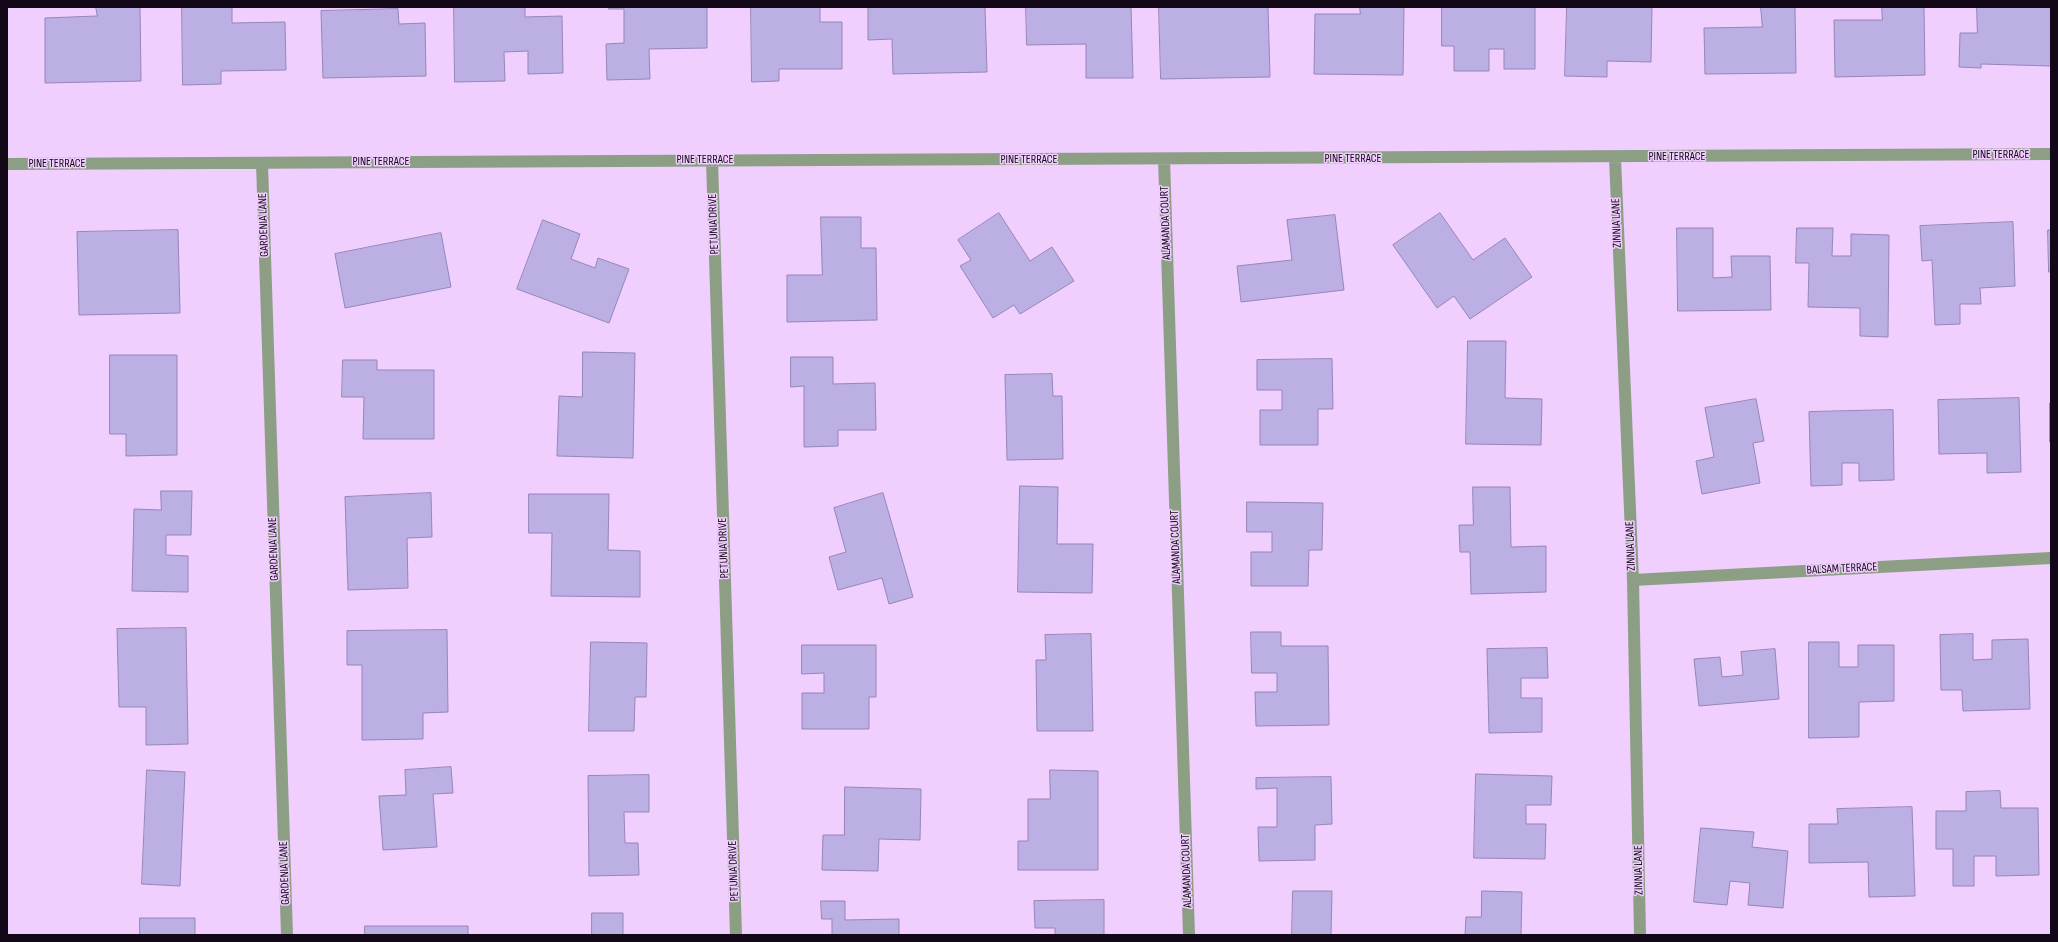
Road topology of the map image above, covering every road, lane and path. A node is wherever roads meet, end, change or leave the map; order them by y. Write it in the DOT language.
graph roads {
  1 [pos="2051,154"];
  2 [pos="1614,158"];
  3 [pos="1164,159"];
  4 [pos="712,160"];
  5 [pos="262,163"];
  6 [pos="7,164"];
  7 [pos="2051,558"];
  8 [pos="1632,580"];
  9 [pos="287,935"];
  10 [pos="736,935"];
  11 [pos="1189,935"];
  12 [pos="1640,935"];
  1 -- 2 [label="street, PINE TERRACE"];
  2 -- 3 [label="street, PINE TERRACE"];
  2 -- 8 [label="street, ZINNIA LANE"];
  3 -- 4 [label="street, PINE TERRACE"];
  3 -- 11 [label="street, ALAMANDA COURT"];
  4 -- 5 [label="street, PINE TERRACE"];
  4 -- 10 [label="street, PETUNIA DRIVE"];
  5 -- 6 [label="street, PINE TERRACE"];
  5 -- 9 [label="street, GARDENIA LANE"];
  7 -- 8 [label="street, BALSAM TERRACE"];
  8 -- 12 [label="street, ZINNIA LANE"];
}
